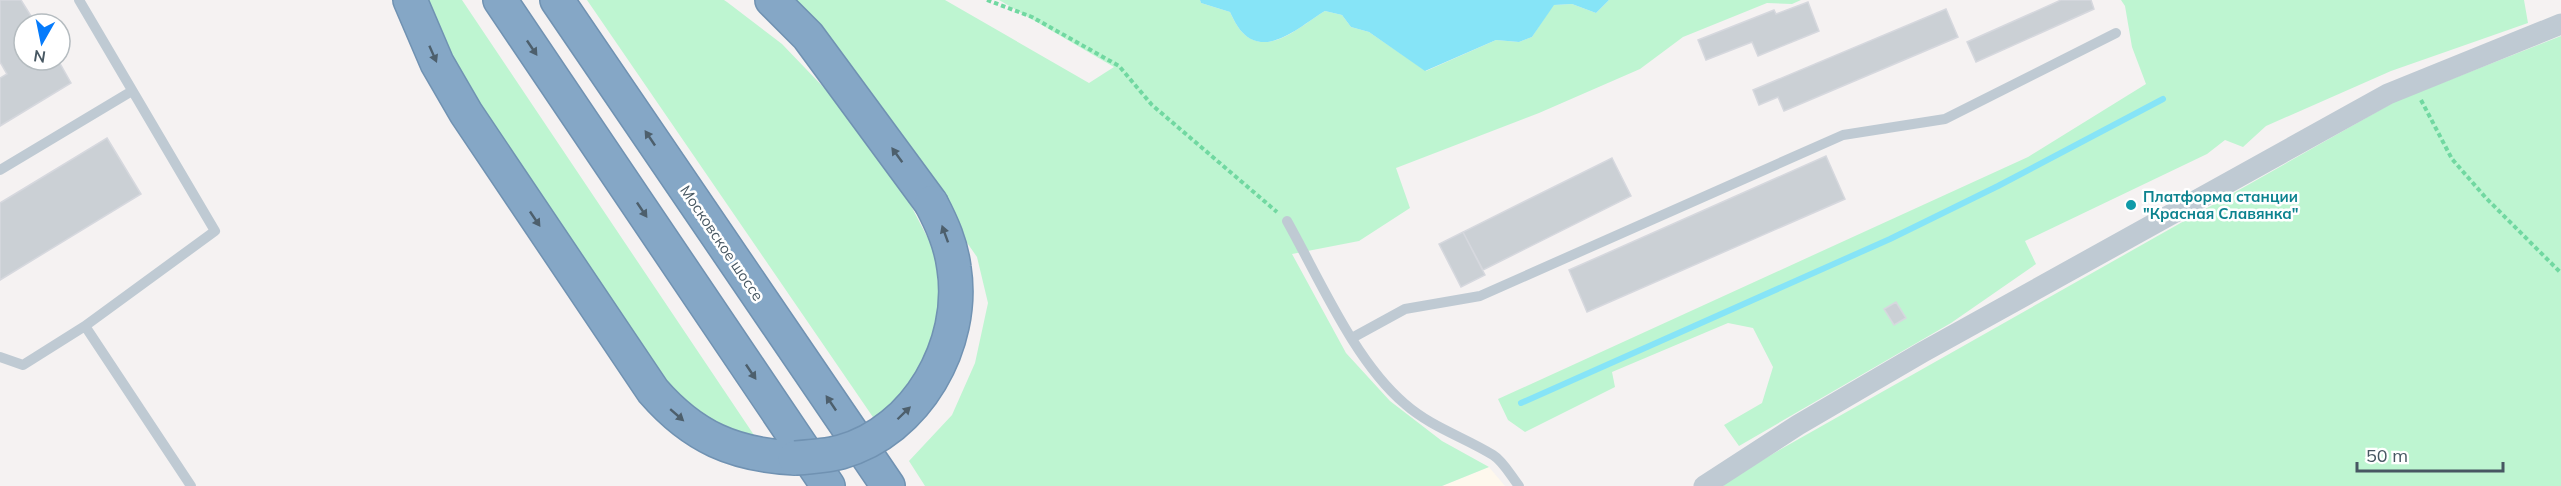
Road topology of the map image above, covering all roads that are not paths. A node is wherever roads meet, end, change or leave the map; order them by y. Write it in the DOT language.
graph roads {
  1 [pos="79,0"];
  2 [pos="410,0"];
  3 [pos="500,0"];
  4 [pos="557,0"];
  5 [pos="772,0"];
  6 [pos="2561,24"];
  7 [pos="2116,33"];
  8 [pos="132,91"];
  9 [pos="0,170"];
  10 [pos="1287,221"];
  11 [pos="85,326"];
  12 [pos="1352,338"];
  13 [pos="0,357"];
  14 [pos="191,486"];
  15 [pos="828,486"];
  16 [pos="888,486"];
  17 [pos="1519,486"];
  18 [pos="1704,486"];
  1 -- 8 [label="lane"];
  2 -- 5 [label="highway, one-way, bridge"];
  3 -- 15 [label="highway, one-way"];
  16 -- 4 [label="highway, Московское шоссе, one-way"];
  6 -- 18 [label="street"];
  7 -- 12 [label="lane"];
  8 -- 9 [label="lane"];
  8 -- 11 [label="lane"];
  10 -- 12 [label="lane"];
  11 -- 13 [label="lane"];
  11 -- 14 [label="lane"];
  12 -- 17 [label="lane"];
}
